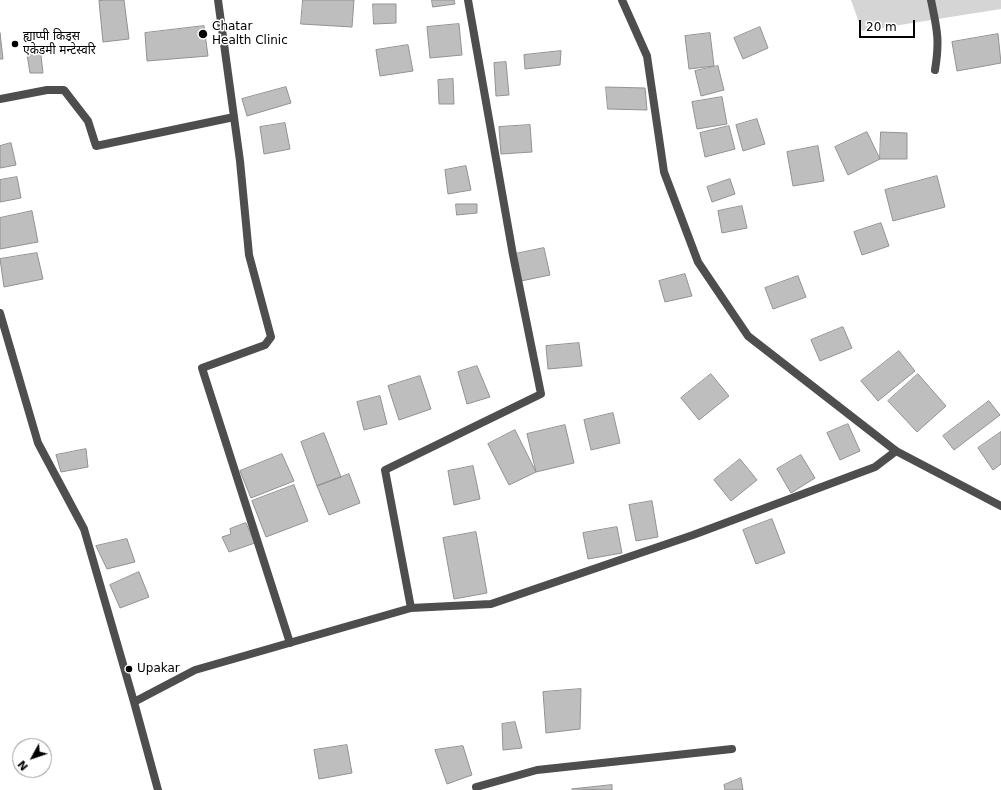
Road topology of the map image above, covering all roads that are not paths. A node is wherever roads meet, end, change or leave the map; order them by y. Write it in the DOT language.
graph roads {
  1 [pos="218,0"];
  2 [pos="468,0"];
  3 [pos="622,0"];
  4 [pos="931,0"];
  5 [pos="935,70"];
  6 [pos="0,99"];
  7 [pos="234,117"];
  8 [pos="0,313"];
  9 [pos="896,451"];
  10 [pos="1000,504"];
  11 [pos="411,608"];
  12 [pos="290,643"];
  13 [pos="134,702"];
  14 [pos="732,749"];
  15 [pos="158,790"];
  16 [pos="477,790"];
  1 -- 7 [label="street"];
  2 -- 11 [label="street"];
  3 -- 9 [label="street"];
  4 -- 5 [label="street"];
  6 -- 7 [label="street"];
  7 -- 12 [label="street"];
  8 -- 13 [label="street"];
  9 -- 10 [label="street"];
  9 -- 11 [label="street"];
  11 -- 12 [label="street"];
  12 -- 13 [label="street"];
  13 -- 15 [label="street"];
  14 -- 16 [label="street"];
}
